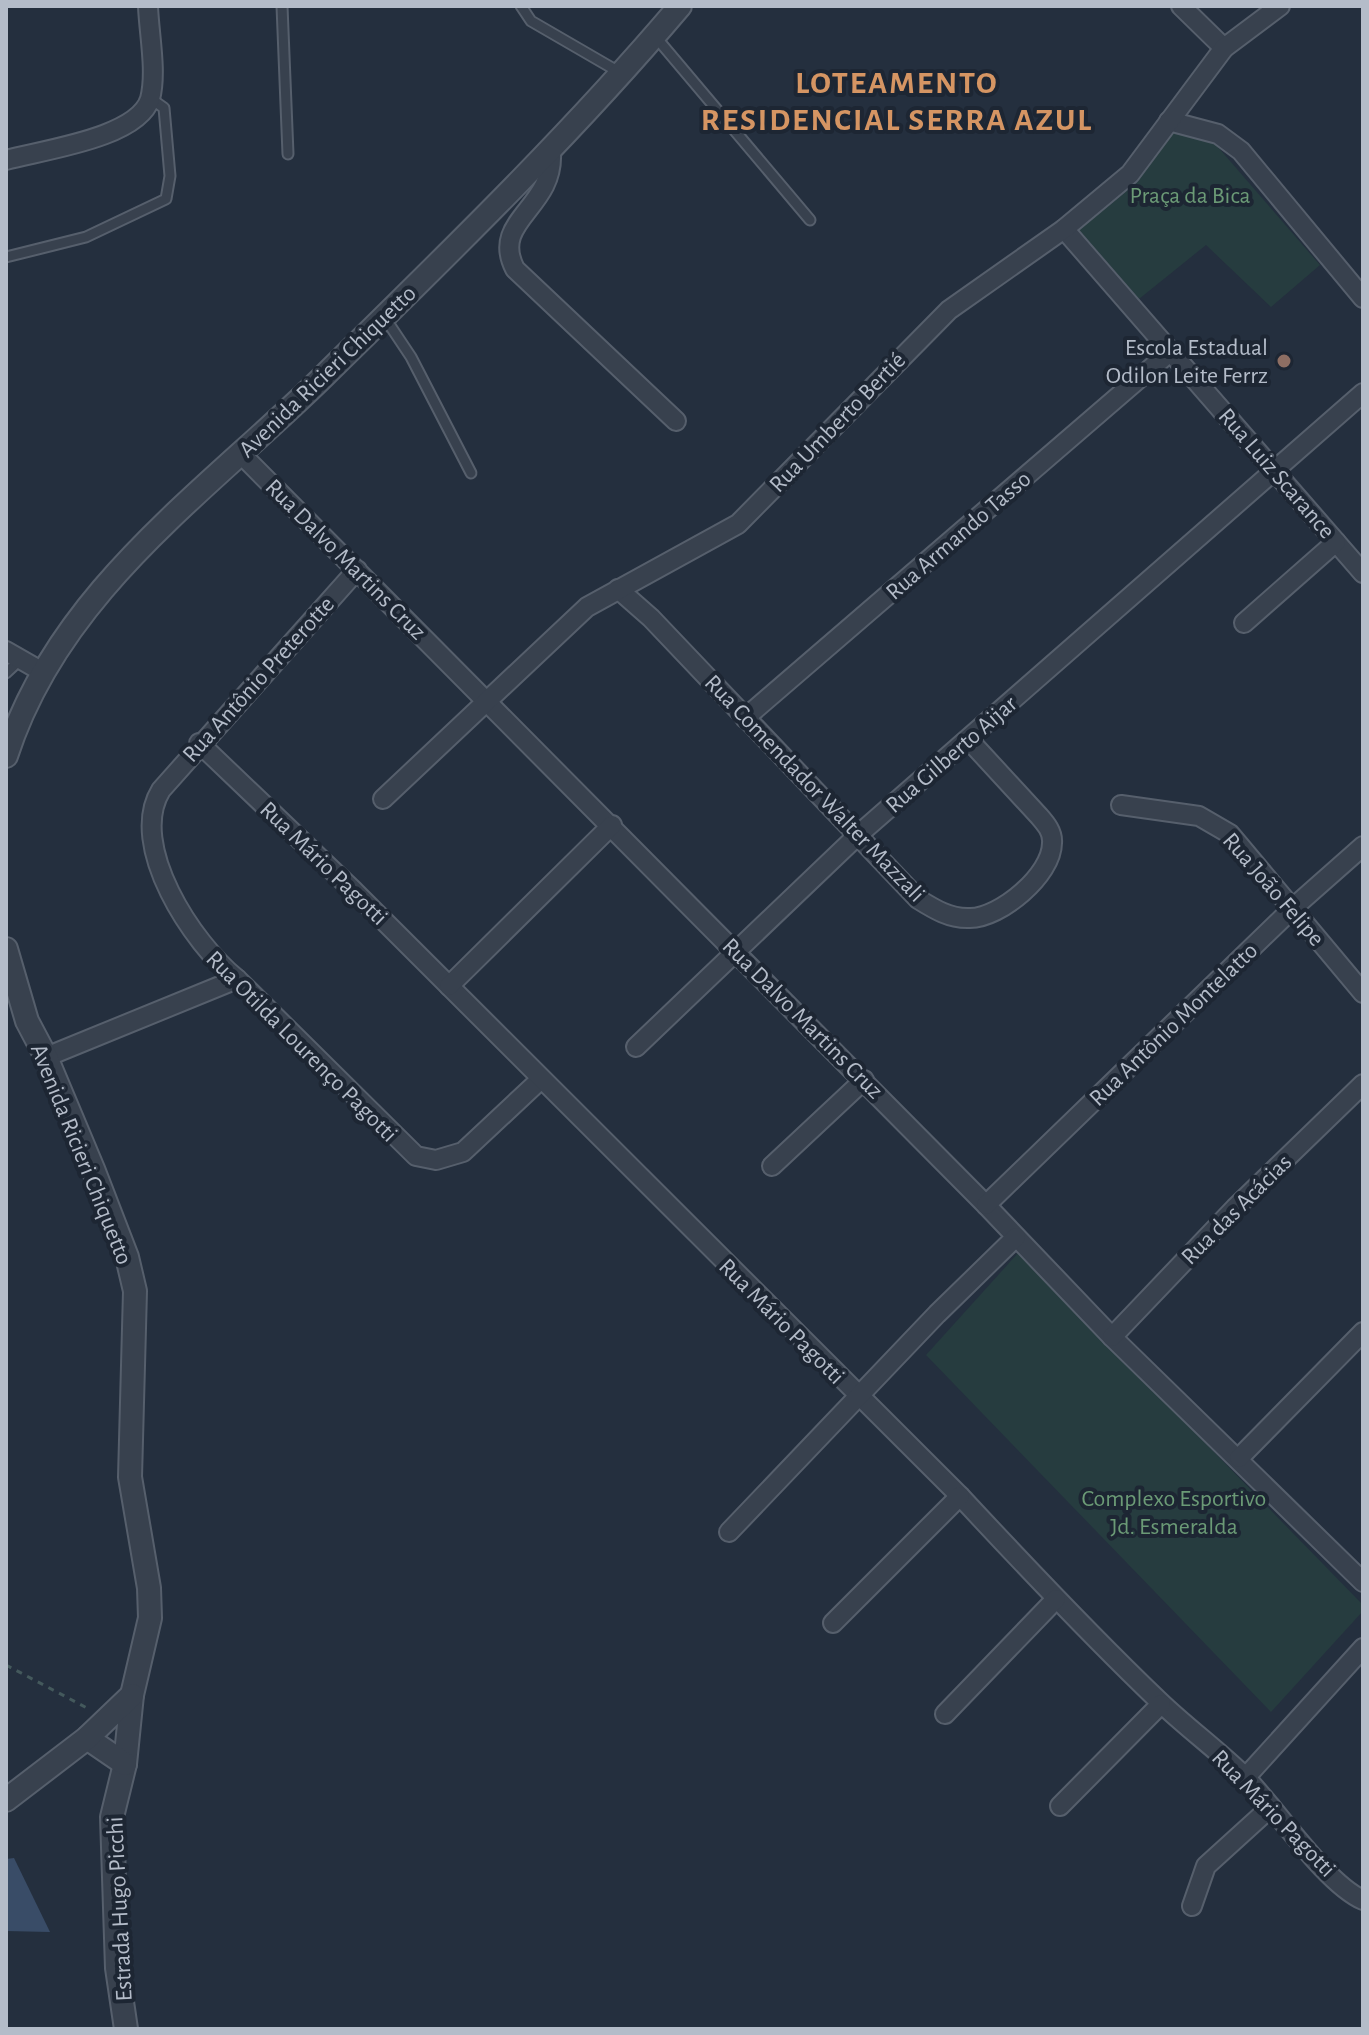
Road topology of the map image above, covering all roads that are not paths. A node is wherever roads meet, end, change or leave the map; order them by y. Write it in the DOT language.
graph roads {
  1 [pos="148,6"];
  2 [pos="282,6"];
  3 [pos="521,6"];
  4 [pos="680,6"];
  5 [pos="1181,6"];
  6 [pos="1280,6"];
  7 [pos="654,35"];
  8 [pos="1224,48"];
  9 [pos="620,73"];
  10 [pos="150,98"];
  11 [pos="1169,121"];
  12 [pos="551,153"];
  13 [pos="288,154"];
  14 [pos="6,160"];
  15 [pos="810,220"];
  16 [pos="1064,229"];
  17 [pos="6,257"];
  18 [pos="1363,298"];
  19 [pos="383,316"];
  20 [pos="1171,351"];
  21 [pos="1363,393"];
  22 [pos="676,421"];
  23 [pos="242,455"];
  24 [pos="1274,470"];
  25 [pos="471,473"];
  26 [pos="1336,542"];
  27 [pos="357,570"];
  28 [pos="1363,573"];
  29 [pos="618,589"];
  30 [pos="1244,623"];
  31 [pos="13,655"];
  32 [pos="41,671"];
  33 [pos="6,673"];
  34 [pos="486,700"];
  35 [pos="745,718"];
  36 [pos="969,740"];
  37 [pos="199,743"];
  38 [pos="6,756"];
  39 [pos="161,790"];
  40 [pos="383,799"];
  41 [pos="1121,805"];
  42 [pos="612,825"];
  43 [pos="858,835"];
  44 [pos="1363,846"];
  45 [pos="1294,907"];
  46 [pos="6,949"];
  47 [pos="736,951"];
  48 [pos="237,979"];
  49 [pos="449,986"];
  50 [pos="1363,993"];
  51 [pos="636,1047"];
  52 [pos="46,1057"];
  53 [pos="540,1080"];
  54 [pos="864,1080"];
  55 [pos="1363,1084"];
  56 [pos="772,1166"];
  57 [pos="986,1205"];
  58 [pos="1016,1237"];
  59 [pos="1363,1332"];
  60 [pos="1112,1337"];
  61 [pos="859,1397"];
  62 [pos="1239,1458"];
  63 [pos="960,1496"];
  64 [pos="729,1532"];
  65 [pos="1363,1582"];
  66 [pos="1056,1599"];
  67 [pos="833,1623"];
  68 [pos="1363,1648"];
  69 [pos="132,1695"];
  70 [pos="1161,1704"];
  71 [pos="945,1714"];
  72 [pos="87,1738"];
  73 [pos="125,1764"];
  74 [pos="1245,1778"];
  75 [pos="6,1800"];
  76 [pos="1060,1806"];
  77 [pos="1271,1807"];
  78 [pos="1363,1900"];
  79 [pos="1192,1906"];
  80 [pos="126,2029"];
  1 -- 10 [label="street"];
  2 -- 13 [label="lane"];
  3 -- 9 [label="lane"];
  4 -- 7 [label="street, Avenida Ricieri Chiquetto"];
  5 -- 8 [label="street"];
  6 -- 8 [label="street, Rua Umberto Bertié"];
  7 -- 9 [label="street, Avenida Ricieri Chiquetto"];
  7 -- 15 [label="lane"];
  8 -- 11 [label="street, Rua Umberto Bertié"];
  9 -- 12 [label="street, Avenida Ricieri Chiquetto"];
  10 -- 14 [label="street"];
  10 -- 17 [label="lane"];
  11 -- 16 [label="street, Rua Umberto Bertié"];
  11 -- 18 [label="street"];
  12 -- 19 [label="street, Avenida Ricieri Chiquetto"];
  12 -- 22 [label="street"];
  16 -- 20 [label="street, Rua Luiz Scarance"];
  16 -- 29 [label="street, Rua Umberto Bertié"];
  19 -- 23 [label="street, Avenida Ricieri Chiquetto"];
  19 -- 25 [label="lane"];
  20 -- 24 [label="street, Rua Luiz Scarance"];
  20 -- 35 [label="street, Rua Armando Tasso"];
  21 -- 24 [label="street, Rua Gilberto Aijar"];
  23 -- 27 [label="street, Rua Dalvo Martins Cruz"];
  23 -- 32 [label="street, Avenida Ricieri Chiquetto"];
  24 -- 26 [label="street, Rua Luiz Scarance"];
  24 -- 36 [label="street, Rua Gilberto Aijar"];
  26 -- 28 [label="street, Rua Luiz Scarance"];
  26 -- 30 [label="street"];
  27 -- 34 [label="street, Rua Dalvo Martins Cruz"];
  27 -- 37 [label="street, Rua Antônio Preterotte"];
  29 -- 34 [label="street, Rua Umberto Bertié"];
  29 -- 35 [label="street, Rua Comendador Walter Mazzali"];
  31 -- 32 [label="street"];
  31 -- 33 [label="lane"];
  32 -- 38 [label="street, Avenida Ricieri Chiquetto"];
  34 -- 40 [label="street, Rua Umberto Bertié"];
  34 -- 42 [label="street, Rua Dalvo Martins Cruz"];
  35 -- 43 [label="street, Rua Comendador Walter Mazzali"];
  36 -- 43 [label="street, Rua Gilberto Aijar"];
  36 -- 43 [label="street, Rua Comendador Walter Mazzali"];
  37 -- 39 [label="street, Rua Antônio Preterotte"];
  37 -- 49 [label="street, Rua Mário Pagotti"];
  39 -- 48 [label="street, Rua Otilda Lourenço Pagotti"];
  41 -- 45 [label="street, Rua João Felipe"];
  42 -- 47 [label="street, Rua Dalvo Martins Cruz"];
  42 -- 49 [label="street"];
  43 -- 47 [label="street, Rua Gilberto Aijar"];
  44 -- 45 [label="street, Rua Antônio Montelatto"];
  45 -- 50 [label="street, Rua João Felipe"];
  45 -- 57 [label="street, Rua Antônio Montelatto"];
  46 -- 52 [label="street, Avenida Ricieri Chiquetto"];
  47 -- 51 [label="street, Rua Gilberto Aijar"];
  47 -- 54 [label="street, Rua Dalvo Martins Cruz"];
  48 -- 52 [label="street"];
  48 -- 53 [label="street, Rua Otilda Lourenço Pagotti"];
  49 -- 53 [label="street, Rua Mário Pagotti"];
  52 -- 69 [label="street, Avenida Ricieri Chiquetto"];
  53 -- 61 [label="street, Rua Mário Pagotti"];
  54 -- 56 [label="street"];
  54 -- 57 [label="street, Rua Dalvo Martins Cruz"];
  55 -- 60 [label="street, Rua das Acácias"];
  57 -- 58 [label="street, Rua Dalvo Martins Cruz"];
  58 -- 60 [label="street, Rua Dalvo Martins Cruz"];
  58 -- 61 [label="street"];
  59 -- 62 [label="street"];
  60 -- 62 [label="street, Rua Dalvo Martins Cruz"];
  61 -- 63 [label="street, Rua Mário Pagotti"];
  61 -- 64 [label="street"];
  62 -- 65 [label="street, Rua Dalvo Martins Cruz"];
  63 -- 66 [label="street, Rua Mário Pagotti"];
  63 -- 67 [label="street"];
  66 -- 70 [label="street, Rua Mário Pagotti"];
  66 -- 71 [label="street"];
  68 -- 74 [label="street"];
  69 -- 72 [label="street"];
  69 -- 73 [label="street, Estrada Hugo Picchi"];
  70 -- 74 [label="street, Rua Mário Pagotti"];
  70 -- 76 [label="street"];
  72 -- 73 [label="street"];
  72 -- 75 [label="street"];
  73 -- 80 [label="street, Estrada Hugo Picchi"];
  74 -- 77 [label="street, Rua Mário Pagotti"];
  77 -- 78 [label="street, Rua Mário Pagotti"];
  77 -- 79 [label="street"];
}
